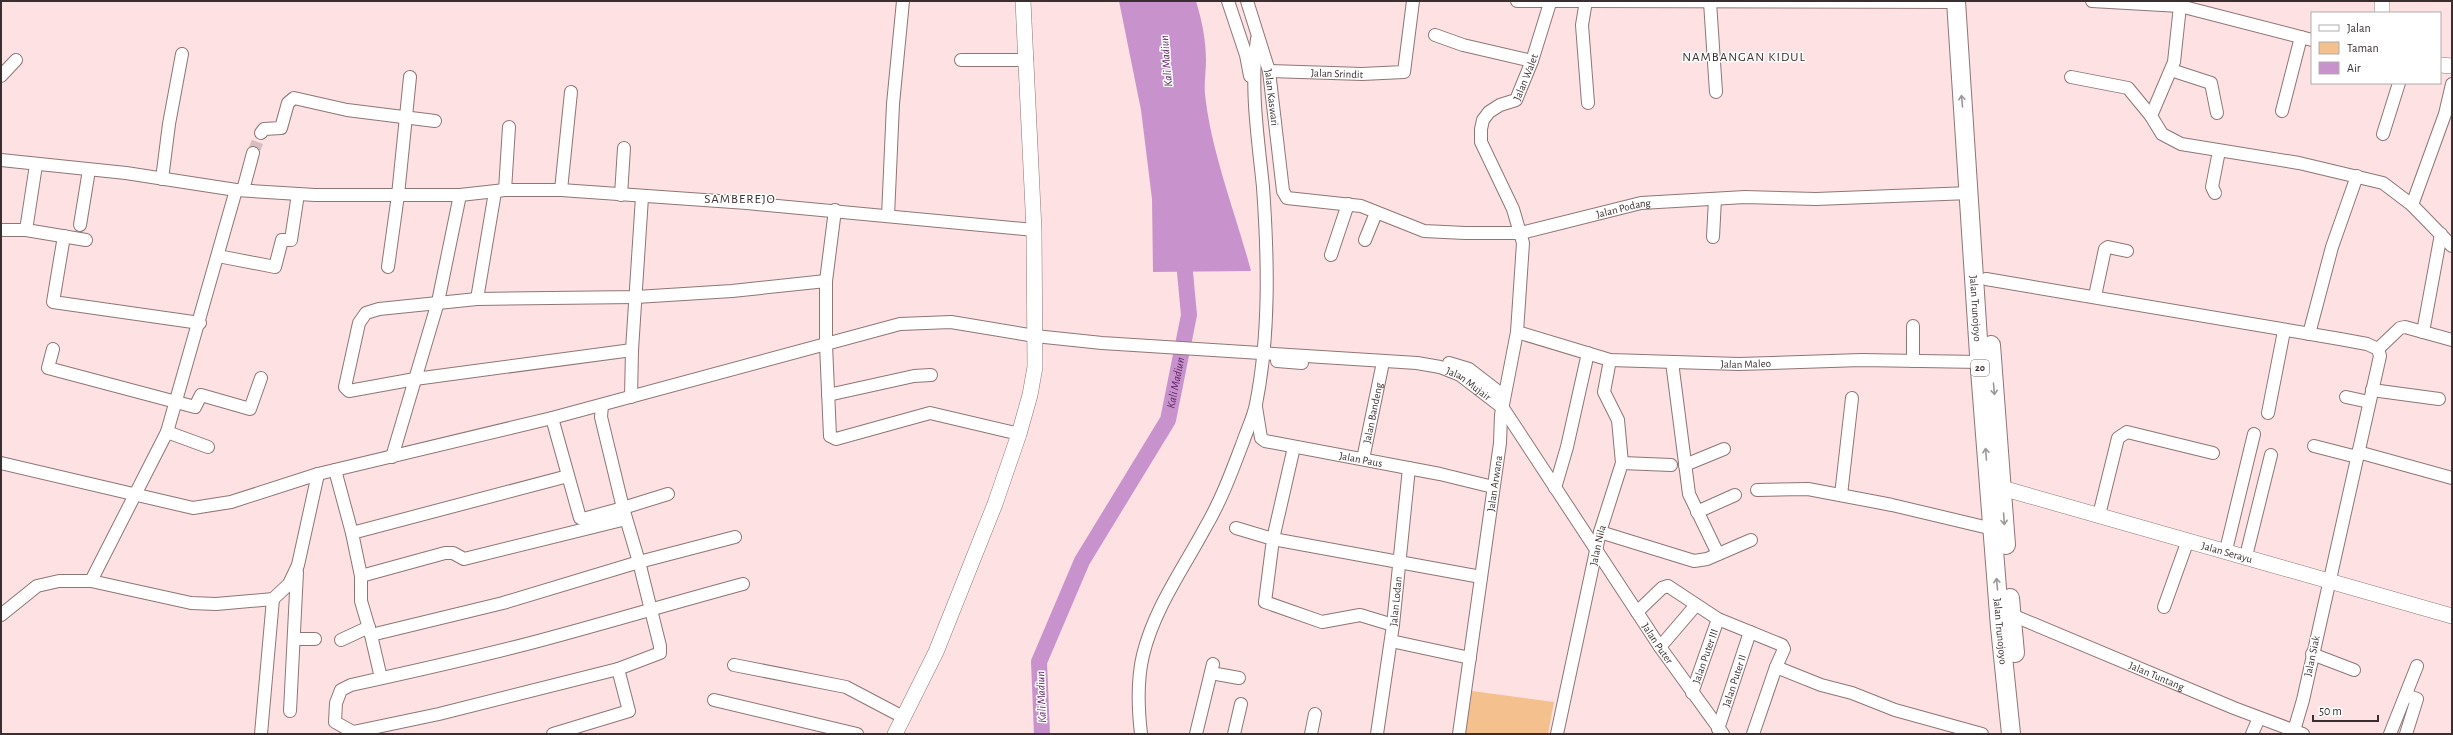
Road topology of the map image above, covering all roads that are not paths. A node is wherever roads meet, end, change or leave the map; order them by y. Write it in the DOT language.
graph roads {
  1 [pos="903,1"];
  2 [pos="1024,1"];
  3 [pos="1228,1"];
  4 [pos="1247,1"];
  5 [pos="1413,1"];
  6 [pos="1517,1"];
  7 [pos="1587,1"];
  8 [pos="1960,1"];
  9 [pos="2092,1"];
  10 [pos="2382,1"];
  11 [pos="1549,2"];
  12 [pos="1710,2"];
  13 [pos="2180,6"];
  14 [pos="2382,12"];
  15 [pos="1258,32"];
  16 [pos="1435,34"];
  17 [pos="2306,39"];
  18 [pos="182,54"];
  19 [pos="16,60"];
  20 [pos="961,60"];
  21 [pos="1027,60"];
  22 [pos="1532,61"];
  23 [pos="2441,65"];
  24 [pos="2452,66"];
  25 [pos="2172,70"];
  26 [pos="1269,71"];
  27 [pos="1,76"];
  28 [pos="410,77"];
  29 [pos="2071,77"];
  30 [pos="2399,84"];
  31 [pos="2452,84"];
  32 [pos="571,92"];
  33 [pos="1716,92"];
  34 [pos="1588,103"];
  35 [pos="1255,105"];
  36 [pos="2282,111"];
  37 [pos="2217,113"];
  38 [pos="2448,115"];
  39 [pos="2151,116"];
  40 [pos="404,118"];
  41 [pos="435,121"];
  42 [pos="509,127"];
  43 [pos="261,133"];
  44 [pos="2383,134"];
  45 [pos="624,148"];
  46 [pos="2219,151"];
  47 [pos="253,153"];
  48 [pos="1,160"];
  49 [pos="36,165"];
  50 [pos="89,170"];
  51 [pos="2357,176"];
  52 [pos="162,179"];
  53 [pos="240,190"];
  54 [pos="561,190"];
  55 [pos="500,191"];
  56 [pos="1970,193"];
  57 [pos="2215,193"];
  58 [pos="298,194"];
  59 [pos="398,195"];
  60 [pos="460,195"];
  61 [pos="621,195"];
  62 [pos="642,197"];
  63 [pos="1285,197"];
  64 [pos="1714,199"];
  65 [pos="1348,204"];
  66 [pos="2412,205"];
  67 [pos="834,210"];
  68 [pos="1376,213"];
  69 [pos="888,216"];
  70 [pos="80,225"];
  71 [pos="1,230"];
  72 [pos="26,230"];
  73 [pos="1034,230"];
  74 [pos="1521,233"];
  75 [pos="2441,234"];
  76 [pos="64,236"];
  77 [pos="1713,237"];
  78 [pos="86,240"];
  79 [pos="1365,240"];
  80 [pos="2452,246"];
  81 [pos="2127,251"];
  82 [pos="1331,255"];
  83 [pos="218,256"];
  84 [pos="388,267"];
  85 [pos="1986,279"];
  86 [pos="826,281"];
  87 [pos="2095,296"];
  88 [pos="636,297"];
  89 [pos="477,299"];
  90 [pos="438,302"];
  91 [pos="200,323"];
  92 [pos="1913,326"];
  93 [pos="2284,331"];
  94 [pos="1517,332"];
  95 [pos="2423,332"];
  96 [pos="2309,334"];
  97 [pos="1035,336"];
  98 [pos="2452,340"];
  99 [pos="826,345"];
  100 [pos="53,349"];
  101 [pos="1278,349"];
  102 [pos="2378,349"];
  103 [pos="632,350"];
  104 [pos="1263,351"];
  105 [pos="1588,353"];
  106 [pos="1610,360"];
  107 [pos="1277,361"];
  108 [pos="1913,361"];
  109 [pos="1672,362"];
  110 [pos="1980,362"];
  111 [pos="1382,367"];
  112 [pos="931,375"];
  113 [pos="261,378"];
  114 [pos="415,379"];
  115 [pos="2372,390"];
  116 [pos="828,395"];
  117 [pos="1504,396"];
  118 [pos="631,397"];
  119 [pos="2346,397"];
  120 [pos="1852,398"];
  121 [pos="2439,399"];
  122 [pos="177,402"];
  123 [pos="2369,402"];
  124 [pos="602,405"];
  125 [pos="1256,405"];
  126 [pos="1502,412"];
  127 [pos="2268,414"];
  128 [pos="552,418"];
  129 [pos="167,432"];
  130 [pos="1019,434"];
  131 [pos="2254,434"];
  132 [pos="2314,446"];
  133 [pos="208,447"];
  134 [pos="1294,447"];
  135 [pos="1724,449"];
  136 [pos="2214,453"];
  137 [pos="2271,455"];
  138 [pos="2358,455"];
  139 [pos="392,457"];
  140 [pos="1363,459"];
  141 [pos="1,463"];
  142 [pos="1622,463"];
  143 [pos="1671,465"];
  144 [pos="1685,465"];
  145 [pos="1409,468"];
  146 [pos="335,470"];
  147 [pos="318,474"];
  148 [pos="568,476"];
  149 [pos="2452,478"];
  150 [pos="1494,487"];
  151 [pos="1555,488"];
  152 [pos="2002,488"];
  153 [pos="1757,490"];
  154 [pos="668,494"];
  155 [pos="1735,495"];
  156 [pos="1841,495"];
  157 [pos="136,496"];
  158 [pos="1697,512"];
  159 [pos="624,514"];
  160 [pos="2099,515"];
  161 [pos="1236,528"];
  162 [pos="1992,529"];
  163 [pos="1600,532"];
  164 [pos="352,533"];
  165 [pos="735,537"];
  166 [pos="1274,539"];
  167 [pos="1752,540"];
  168 [pos="2188,540"];
  169 [pos="2000,549"];
  170 [pos="1597,550"];
  171 [pos="2226,550"];
  172 [pos="1718,554"];
  173 [pos="2246,556"];
  174 [pos="639,562"];
  175 [pos="1400,563"];
  176 [pos="298,565"];
  177 [pos="361,576"];
  178 [pos="1481,577"];
  179 [pos="2329,580"];
  180 [pos="91,581"];
  181 [pos="743,584"];
  182 [pos="273,599"];
  183 [pos="1696,605"];
  184 [pos="2164,607"];
  185 [pos="650,608"];
  186 [pos="1637,612"];
  187 [pos="1,615"];
  188 [pos="2012,615"];
  189 [pos="2452,616"];
  190 [pos="1718,619"];
  191 [pos="1393,625"];
  192 [pos="370,631"];
  193 [pos="1750,632"];
  194 [pos="294,639"];
  195 [pos="315,639"];
  196 [pos="341,640"];
  197 [pos="1391,641"];
  198 [pos="1660,647"];
  199 [pos="2312,654"];
  200 [pos="1470,658"];
  201 [pos="734,665"];
  202 [pos="2417,666"];
  203 [pos="1776,667"];
  204 [pos="618,669"];
  205 [pos="2354,670"];
  206 [pos="381,678"];
  207 [pos="1239,678"];
  208 [pos="1692,693"];
  209 [pos="2406,695"];
  210 [pos="714,700"];
  211 [pos="1241,704"];
  212 [pos="290,711"];
  213 [pos="1315,714"];
  214 [pos="903,716"];
  215 [pos="2259,718"];
  216 [pos="367,732"];
  217 [pos="1721,732"];
  218 [pos="2297,733"];
  219 [pos="261,734"];
  220 [pos="553,734"];
  221 [pos="857,734"];
  222 [pos="895,734"];
  223 [pos="1141,734"];
  224 [pos="1196,734"];
  225 [pos="1234,734"];
  226 [pos="1311,734"];
  227 [pos="1377,734"];
  228 [pos="1459,734"];
  229 [pos="1557,734"];
  230 [pos="1753,734"];
  231 [pos="1982,734"];
  232 [pos="2011,734"];
  233 [pos="2023,734"];
  234 [pos="2252,734"];
  235 [pos="2390,734"];
  236 [pos="2406,734"];
  1 -- 69 [label="street"];
  2 -- 21 [label="main road"];
  3 -- 35 [label="street"];
  4 -- 15 [label="street, Jalan Kaswari"];
  5 -- 26 [label="street, Jalan Srindit"];
  6 -- 11 [label="street"];
  7 -- 11 [label="street"];
  7 -- 12 [label="street"];
  7 -- 34 [label="street"];
  8 -- 12 [label="street"];
  56 -- 8 [label="highway, Jalan Trunojoyo / 20, one-way"];
  8 -- 85 [label="highway, Jalan Trunojoyo / 20"];
  9 -- 13 [label="street"];
  10 -- 14 [label="main road"];
  11 -- 22 [label="street, Jalan Walet"];
  12 -- 33 [label="street"];
  13 -- 17 [label="street"];
  13 -- 25 [label="street"];
  15 -- 26 [label="street, Jalan Kaswari"];
  15 -- 35 [label="street"];
  16 -- 22 [label="street"];
  17 -- 36 [label="street"];
  18 -- 52 [label="street"];
  19 -- 27 [label="street"];
  20 -- 21 [label="street"];
  21 -- 73 [label="main road"];
  22 -- 74 [label="street, Jalan Walet"];
  23 -- 24 [label="main road"];
  25 -- 37 [label="street"];
  25 -- 39 [label="street"];
  26 -- 63 [label="street, Jalan Kaswari"];
  28 -- 40 [label="street"];
  29 -- 39 [label="street"];
  30 -- 44 [label="street"];
  31 -- 38 [label="street"];
  32 -- 54 [label="street"];
  35 -- 104 [label="street"];
  38 -- 66 [label="street"];
  39 -- 46 [label="street"];
  40 -- 41 [label="street"];
  40 -- 43 [label="street"];
  40 -- 59 [label="street"];
  42 -- 55 [label="street"];
  45 -- 61 [label="street"];
  46 -- 51 [label="street"];
  46 -- 57 [label="street"];
  47 -- 53 [label="street"];
  48 -- 49 [label="street"];
  49 -- 50 [label="street"];
  49 -- 72 [label="street"];
  50 -- 52 [label="street"];
  50 -- 70 [label="street"];
  51 -- 66 [label="street"];
  51 -- 96 [label="street"];
  52 -- 53 [label="street"];
  53 -- 58 [label="street"];
  53 -- 83 [label="street"];
  54 -- 55 [label="street"];
  54 -- 61 [label="street"];
  55 -- 60 [label="street"];
  55 -- 89 [label="street"];
  56 -- 64 [label="street, Jalan Podang"];
  56 -- 110 [label="highway, Jalan Trunojoyo / 20"];
  58 -- 59 [label="street"];
  58 -- 83 [label="street"];
  59 -- 60 [label="street"];
  59 -- 84 [label="street"];
  60 -- 90 [label="street"];
  61 -- 62 [label="street"];
  62 -- 67 [label="street"];
  62 -- 88 [label="street"];
  63 -- 65 [label="street, Jalan Podang"];
  64 -- 74 [label="street, Jalan Podang"];
  64 -- 77 [label="street"];
  65 -- 68 [label="street, Jalan Podang"];
  65 -- 82 [label="street"];
  66 -- 75 [label="street"];
  67 -- 69 [label="street"];
  67 -- 86 [label="street"];
  68 -- 74 [label="street, Jalan Podang"];
  68 -- 79 [label="street"];
  69 -- 73 [label="street"];
  71 -- 72 [label="street"];
  72 -- 76 [label="street"];
  73 -- 97 [label="main road"];
  74 -- 94 [label="street, Jalan Arwana"];
  75 -- 80 [label="street"];
  75 -- 95 [label="street"];
  76 -- 78 [label="street"];
  76 -- 91 [label="street"];
  81 -- 87 [label="street"];
  83 -- 91 [label="street"];
  85 -- 87 [label="street"];
  85 -- 152 [label="highway, Jalan Trunojoyo / 20, one-way"];
  86 -- 88 [label="street"];
  86 -- 99 [label="street"];
  87 -- 93 [label="street"];
  88 -- 89 [label="street"];
  88 -- 103 [label="street"];
  89 -- 90 [label="street"];
  90 -- 114 [label="street"];
  90 -- 114 [label="street"];
  91 -- 122 [label="street"];
  92 -- 108 [label="street"];
  93 -- 96 [label="street"];
  93 -- 127 [label="street"];
  94 -- 105 [label="street, Jalan Maleo"];
  94 -- 117 [label="street, Jalan Arwana"];
  95 -- 98 [label="street"];
  95 -- 102 [label="street"];
  96 -- 102 [label="street"];
  97 -- 99 [label="street, Jalan Mujair"];
  97 -- 104 [label="street, Jalan Mujair"];
  97 -- 130 [label="main road"];
  99 -- 116 [label="street"];
  99 -- 118 [label="street, Jalan Mujair"];
  100 -- 122 [label="street"];
  101 -- 117 [label="street"];
  102 -- 115 [label="street, Jalan Siak"];
  103 -- 114 [label="street"];
  103 -- 118 [label="street"];
  104 -- 125 [label="street"];
  104 -- 126 [label="street, Jalan Mujair"];
  105 -- 106 [label="street, Jalan Maleo"];
  105 -- 151 [label="street"];
  106 -- 109 [label="street, Jalan Maleo"];
  106 -- 142 [label="street, Jalan Nila"];
  107 -- 111 [label="street"];
  108 -- 109 [label="street, Jalan Maleo"];
  108 -- 110 [label="street, Jalan Maleo"];
  109 -- 144 [label="street"];
  162 -- 110 [label="highway, Jalan Trunojoyo / 20, one-way"];
  111 -- 126 [label="street"];
  111 -- 140 [label="street, Jalan Bandeng"];
  112 -- 116 [label="street"];
  113 -- 122 [label="street"];
  114 -- 139 [label="street"];
  115 -- 121 [label="street"];
  115 -- 123 [label="street, Jalan Siak"];
  116 -- 130 [label="street"];
  117 -- 126 [label="street, Jalan Arwana"];
  118 -- 124 [label="street, Jalan Mujair"];
  119 -- 123 [label="street"];
  120 -- 156 [label="street"];
  122 -- 129 [label="street"];
  123 -- 138 [label="street, Jalan Siak"];
  124 -- 128 [label="street, Jalan Mujair"];
  124 -- 159 [label="street"];
  125 -- 134 [label="street, Jalan Paus"];
  125 -- 223 [label="street"];
  126 -- 150 [label="street, Jalan Arwana"];
  126 -- 151 [label="street, Jalan Mujair"];
  128 -- 139 [label="street, Jalan Mujair"];
  128 -- 148 [label="street"];
  129 -- 133 [label="street"];
  129 -- 157 [label="street"];
  130 -- 214 [label="main road"];
  131 -- 171 [label="street"];
  132 -- 138 [label="street"];
  134 -- 140 [label="street, Jalan Paus"];
  134 -- 166 [label="street"];
  135 -- 144 [label="street"];
  136 -- 160 [label="street"];
  137 -- 173 [label="street"];
  138 -- 149 [label="street"];
  138 -- 179 [label="street, Jalan Siak"];
  139 -- 146 [label="street, Jalan Mujair"];
  140 -- 145 [label="street, Jalan Paus"];
  141 -- 157 [label="street, Jalan Mujair"];
  142 -- 143 [label="street"];
  142 -- 163 [label="street, Jalan Nila"];
  144 -- 158 [label="street"];
  145 -- 150 [label="street, Jalan Paus"];
  145 -- 175 [label="street, Jalan Lodan"];
  146 -- 147 [label="street, Jalan Mujair"];
  146 -- 164 [label="street"];
  147 -- 157 [label="street, Jalan Mujair"];
  147 -- 176 [label="street"];
  148 -- 159 [label="street"];
  148 -- 164 [label="street"];
  150 -- 178 [label="street, Jalan Arwana"];
  151 -- 170 [label="street, Jalan Mujair"];
  152 -- 160 [label="main road, Jalan Serayu"];
  152 -- 169 [label="highway, Jalan Trunojoyo / 20, one-way"];
  153 -- 156 [label="street"];
  154 -- 159 [label="street"];
  155 -- 158 [label="street"];
  156 -- 162 [label="street"];
  157 -- 180 [label="street"];
  158 -- 172 [label="street"];
  159 -- 174 [label="street"];
  159 -- 177 [label="street"];
  160 -- 168 [label="main road, Jalan Serayu"];
  161 -- 166 [label="street"];
  162 -- 169 [label="highway, Jalan Trunojoyo / 20"];
  163 -- 170 [label="street, Jalan Nila"];
  163 -- 172 [label="street"];
  164 -- 177 [label="street"];
  165 -- 174 [label="street"];
  166 -- 175 [label="street"];
  166 -- 191 [label="street"];
  167 -- 172 [label="street"];
  168 -- 171 [label="main road, Jalan Serayu"];
  168 -- 184 [label="street"];
  169 -- 188 [label="highway, Jalan Trunojoyo / 20"];
  232 -- 169 [label="highway, Jalan Trunojoyo / 20, one-way"];
  170 -- 186 [label="street, Jalan Puter"];
  170 -- 229 [label="street, Jalan Nila"];
  171 -- 173 [label="main road, Jalan Serayu"];
  173 -- 179 [label="main road, Jalan Serayu"];
  174 -- 185 [label="street"];
  174 -- 192 [label="street"];
  175 -- 178 [label="street"];
  175 -- 191 [label="street, Jalan Lodan"];
  176 -- 182 [label="street"];
  176 -- 194 [label="street"];
  177 -- 192 [label="street"];
  178 -- 200 [label="street, Jalan Arwana"];
  179 -- 189 [label="main road, Jalan Serayu"];
  179 -- 199 [label="street, Jalan Siak"];
  180 -- 182 [label="street"];
  180 -- 187 [label="street"];
  181 -- 185 [label="street"];
  182 -- 219 [label="street"];
  183 -- 186 [label="street"];
  183 -- 190 [label="street"];
  183 -- 198 [label="street"];
  185 -- 204 [label="street"];
  185 -- 206 [label="street"];
  186 -- 198 [label="street, Jalan Puter"];
  188 -- 215 [label="street, Jalan Tuntang"];
  188 -- 233 [label="highway, Jalan Trunojoyo / 20"];
  190 -- 193 [label="street"];
  190 -- 208 [label="street, Jalan Puter III"];
  191 -- 197 [label="street, Jalan Lodan"];
  192 -- 196 [label="street"];
  192 -- 206 [label="street"];
  193 -- 203 [label="street"];
  193 -- 217 [label="street, Jalan Puter II"];
  194 -- 195 [label="street"];
  194 -- 212 [label="street"];
  197 -- 200 [label="street"];
  197 -- 227 [label="street, Jalan Lodan"];
  198 -- 208 [label="street, Jalan Puter"];
  199 -- 205 [label="street"];
  199 -- 218 [label="street, Jalan Siak"];
  200 -- 228 [label="street, Jalan Arwana"];
  201 -- 214 [label="street"];
  202 -- 209 [label="street"];
  203 -- 230 [label="street"];
  203 -- 231 [label="street"];
  204 -- 216 [label="street"];
  204 -- 220 [label="street"];
  206 -- 216 [label="street"];
  207 -- 224 [label="street"];
  208 -- 217 [label="street, Jalan Puter"];
  209 -- 235 [label="street"];
  209 -- 236 [label="street"];
  210 -- 221 [label="street"];
  211 -- 225 [label="street"];
  213 -- 226 [label="street"];
  214 -- 222 [label="main road"];
  215 -- 218 [label="street, Jalan Tuntang"];
  215 -- 234 [label="street"];
}
